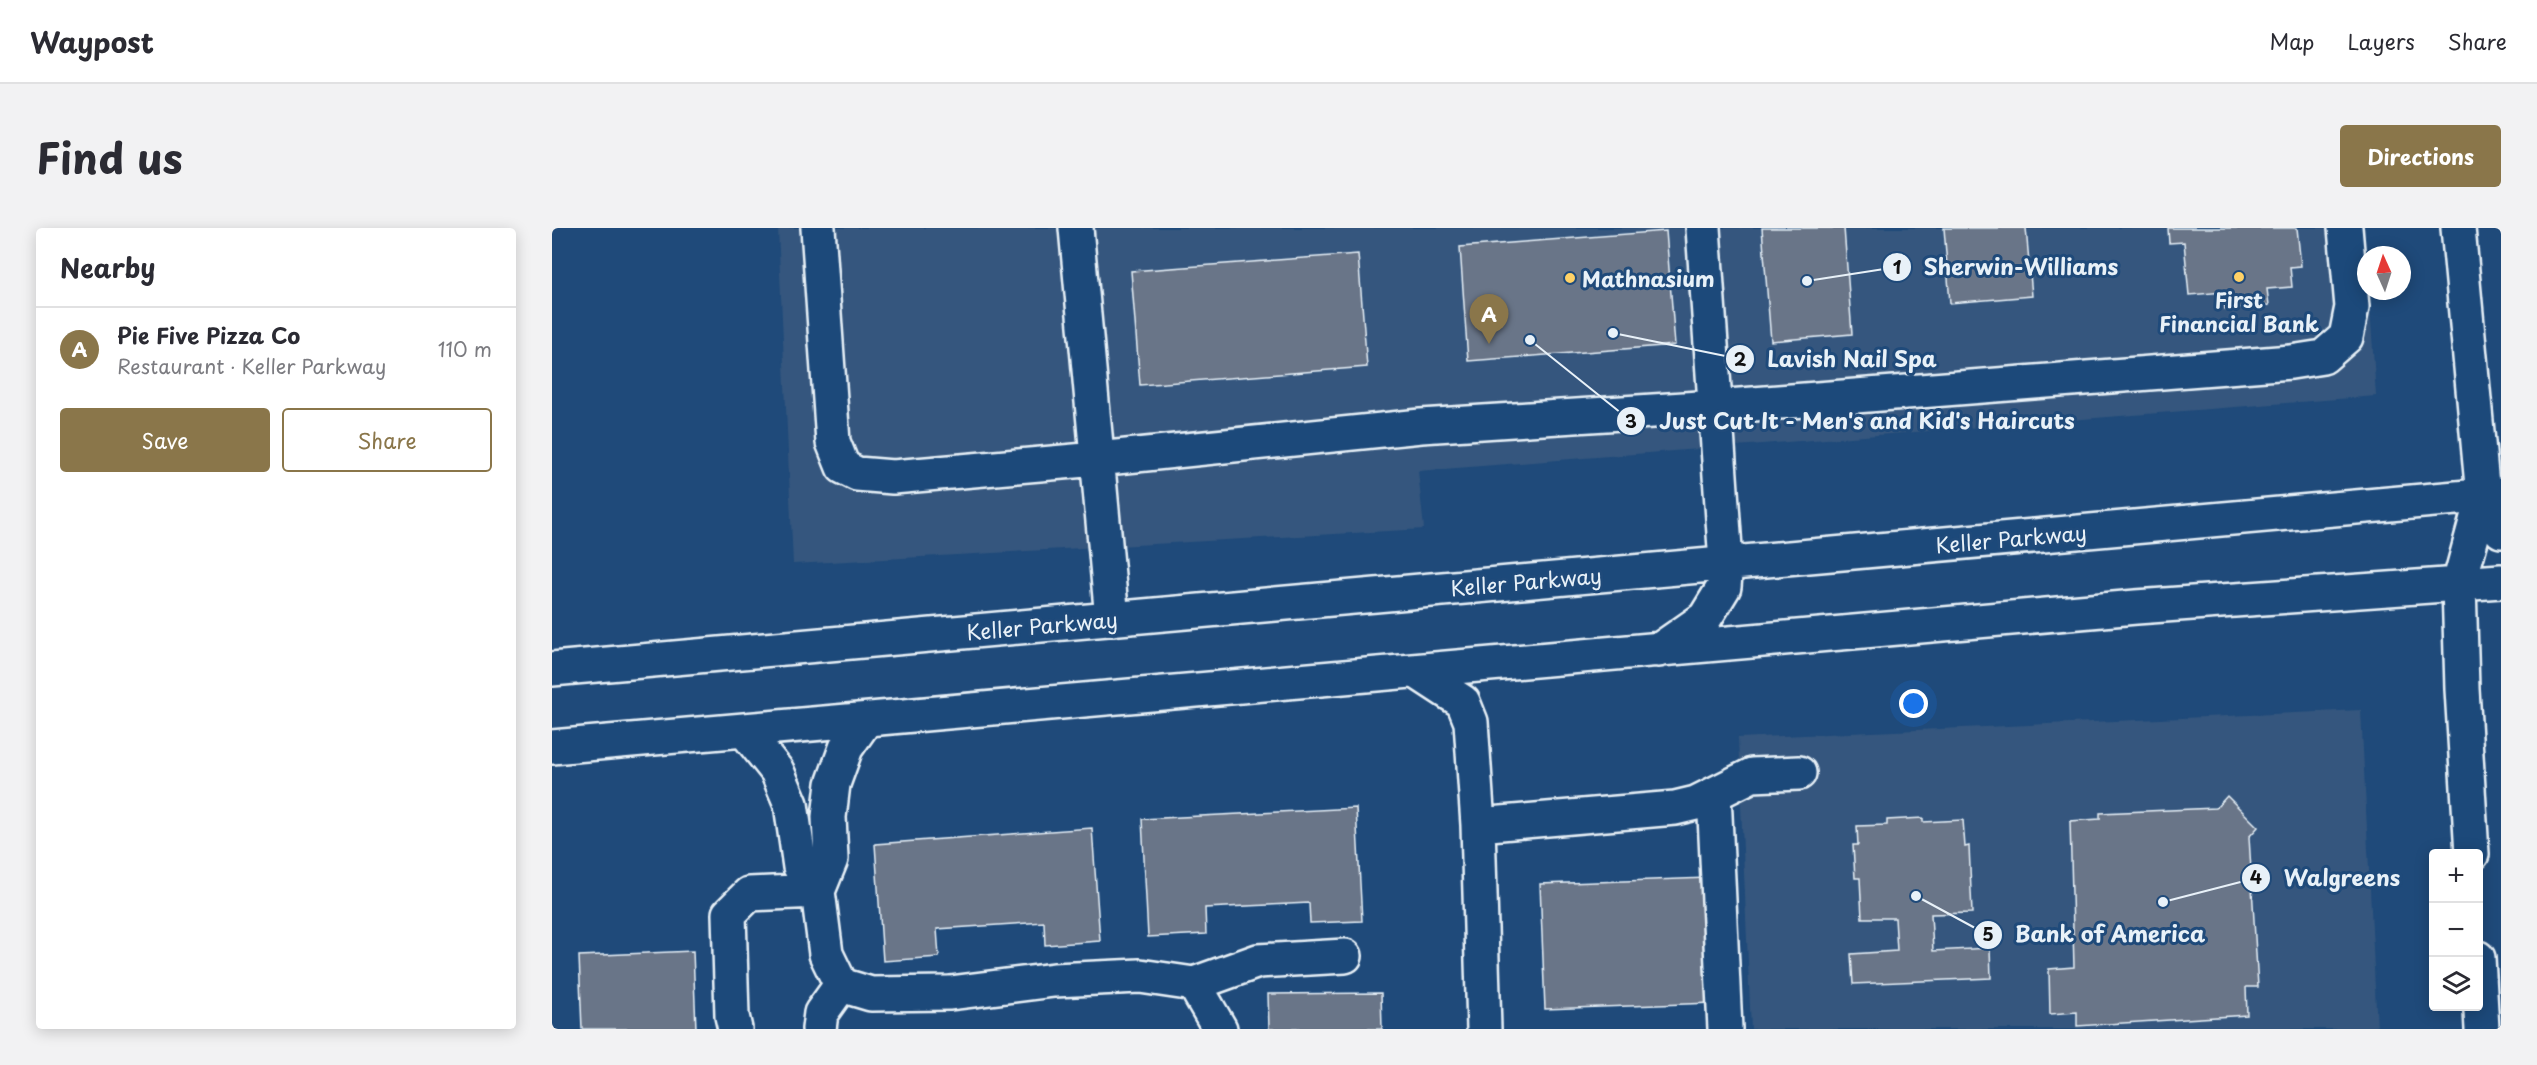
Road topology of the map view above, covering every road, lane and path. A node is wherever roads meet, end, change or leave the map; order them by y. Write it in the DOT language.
graph roads {
  1 [pos="818,228"];
  2 [pos="1076,228"];
  3 [pos="1703,228"];
  4 [pos="2345,228"];
  5 [pos="2458,228"];
  6 [pos="1715,407"];
  7 [pos="1097,459"];
  8 [pos="2492,495"];
  9 [pos="2501,531"];
  10 [pos="1726,563"];
  11 [pos="2501,581"];
  12 [pos="2459,584"];
  13 [pos="1112,619"];
  14 [pos="1658,651"];
  15 [pos="552,669"];
  16 [pos="1417,672"];
  17 [pos="865,721"];
  18 [pos="745,731"];
  19 [pos="552,747"];
  20 [pos="1799,773"];
  21 [pos="1714,794"];
  22 [pos="1478,825"];
  23 [pos="2472,849"];
  24 [pos="818,891"];
  25 [pos="1345,956"];
  26 [pos="1194,984"];
  27 [pos="841,985"];
  28 [pos="2481,1011"];
  29 [pos="735,1029"];
  30 [pos="819,1029"];
  31 [pos="1220,1029"];
  32 [pos="1484,1029"];
  33 [pos="1725,1029"];
  34 [pos="2482,1029"];
  1 -- 7 [label="main road"];
  2 -- 7 [label="main road"];
  3 -- 6 [label="main road"];
  4 -- 6 [label="main road"];
  5 -- 8 [label="main road"];
  6 -- 7 [label="main road"];
  6 -- 10 [label="main road"];
  7 -- 13 [label="main road"];
  8 -- 9 [label="main road"];
  8 -- 10 [label="main road, Keller Parkway"];
  8 -- 12 [label="main road"];
  10 -- 13 [label="main road, Keller Parkway"];
  10 -- 14 [label="main road"];
  11 -- 12 [label="main road"];
  12 -- 14 [label="main road"];
  12 -- 23 [label="main road"];
  13 -- 15 [label="main road, Keller Parkway"];
  14 -- 16 [label="main road"];
  16 -- 17 [label="main road"];
  16 -- 22 [label="main road"];
  17 -- 18 [label="main road"];
  17 -- 24 [label="main road"];
  18 -- 19 [label="main road"];
  18 -- 24 [label="main road"];
  20 -- 21 [label="main road"];
  21 -- 22 [label="main road"];
  21 -- 33 [label="main road"];
  22 -- 32 [label="main road"];
  24 -- 27 [label="main road"];
  24 -- 29 [label="main road"];
  25 -- 26 [label="main road"];
  26 -- 27 [label="main road"];
  26 -- 31 [label="main road"];
  27 -- 30 [label="main road"];
  28 -- 34 [label="main road"];
}
